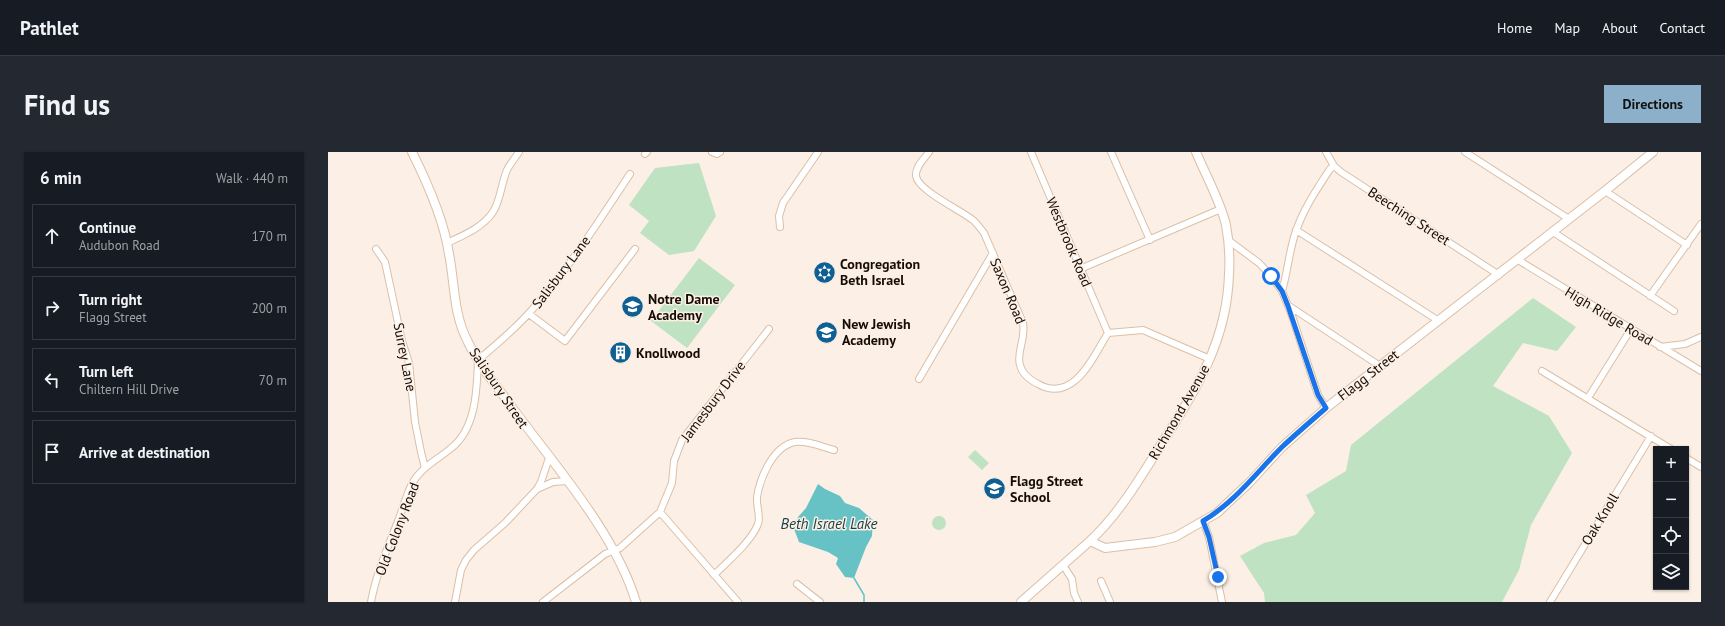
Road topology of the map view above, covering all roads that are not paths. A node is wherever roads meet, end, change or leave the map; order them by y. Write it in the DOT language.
graph roads {
  1 [pos="412,152"];
  2 [pos="519,152"];
  3 [pos="818,152"];
  4 [pos="929,152"];
  5 [pos="1031,152"];
  6 [pos="1111,152"];
  7 [pos="1196,152"];
  8 [pos="1326,152"];
  9 [pos="1465,152"];
  10 [pos="1653,152"];
  11 [pos="1334,166"];
  12 [pos="630,174"];
  13 [pos="1605,192"];
  14 [pos="1221,209"];
  15 [pos="1569,219"];
  16 [pos="1701,224"];
  17 [pos="780,227"];
  18 [pos="1296,230"];
  19 [pos="1553,232"];
  20 [pos="1150,240"];
  21 [pos="1228,240"];
  22 [pos="447,243"];
  23 [pos="1687,245"];
  24 [pos="376,249"];
  25 [pos="635,249"];
  26 [pos="993,254"];
  27 [pos="1518,260"];
  28 [pos="1080,269"];
  29 [pos="1499,274"];
  30 [pos="1282,291"];
  31 [pos="1650,296"];
  32 [pos="1288,306"];
  33 [pos="1674,311"];
  34 [pos="529,314"];
  35 [pos="1439,321"];
  36 [pos="769,329"];
  37 [pos="1631,329"];
  38 [pos="1108,333"];
  39 [pos="1701,337"];
  40 [pos="1660,347"];
  41 [pos="1210,359"];
  42 [pos="478,360"];
  43 [pos="1380,366"];
  44 [pos="1542,370"];
  45 [pos="1701,372"];
  46 [pos="918,379"];
  47 [pos="1588,398"];
  48 [pos="1326,408"];
  49 [pos="1650,436"];
  50 [pos="1666,446"];
  51 [pos="834,450"];
  52 [pos="549,458"];
  53 [pos="1689,460"];
  54 [pos="1701,467"];
  55 [pos="425,468"];
  56 [pos="567,481"];
  57 [pos="537,489"];
  58 [pos="660,512"];
  59 [pos="1203,521"];
  60 [pos="1090,541"];
  61 [pos="613,551"];
  62 [pos="1063,564"];
  63 [pos="714,575"];
  64 [pos="1101,581"];
  65 [pos="797,584"];
  66 [pos="372,602"];
  67 [pos="455,602"];
  68 [pos="543,602"];
  69 [pos="636,602"];
  70 [pos="738,602"];
  71 [pos="820,602"];
  72 [pos="1021,602"];
  73 [pos="1078,602"];
  74 [pos="1110,602"];
  75 [pos="1222,602"];
  76 [pos="1550,602"];
  1 -- 22 [label="street, Salisbury Street"];
  2 -- 22 [label="street"];
  3 -- 17 [label="street"];
  4 -- 26 [label="street, Saxon Road"];
  5 -- 28 [label="street, Westbrook Road"];
  6 -- 20 [label="street"];
  7 -- 14 [label="street, Richmond Avenue"];
  8 -- 11 [label="street, Beeching Street"];
  9 -- 15 [label="street"];
  10 -- 13 [label="street, Flagg Street"];
  11 -- 18 [label="street"];
  11 -- 29 [label="street, Beeching Street"];
  12 -- 34 [label="street, Salisbury Lane"];
  13 -- 15 [label="street, Flagg Street"];
  13 -- 23 [label="street"];
  14 -- 20 [label="street"];
  14 -- 21 [label="street, Richmond Avenue"];
  15 -- 19 [label="street, Flagg Street"];
  16 -- 23 [label="street"];
  18 -- 30 [label="street"];
  18 -- 35 [label="street"];
  19 -- 27 [label="street, Flagg Street"];
  19 -- 31 [label="street"];
  20 -- 28 [label="street"];
  21 -- 30 [label="street"];
  21 -- 41 [label="street, Richmond Avenue"];
  22 -- 42 [label="street, Salisbury Street"];
  23 -- 31 [label="street"];
  24 -- 55 [label="street, Surrey Lane"];
  25 -- 34 [label="street"];
  26 -- 38 [label="street, Saxon Road"];
  26 -- 46 [label="street"];
  27 -- 29 [label="street, Flagg Street"];
  27 -- 37 [label="street, High Ridge Road"];
  28 -- 38 [label="street, Westbrook Road"];
  29 -- 35 [label="street, Flagg Street"];
  30 -- 32 [label="street"];
  31 -- 33 [label="street"];
  32 -- 43 [label="street"];
  32 -- 48 [label="street"];
  34 -- 42 [label="street, Salisbury Lane"];
  35 -- 43 [label="street, Flagg Street"];
  36 -- 58 [label="street, Jamesbury Drive"];
  37 -- 40 [label="street, High Ridge Road"];
  37 -- 47 [label="street"];
  38 -- 41 [label="street"];
  39 -- 40 [label="street"];
  40 -- 45 [label="street, High Ridge Road"];
  41 -- 60 [label="street, Richmond Avenue"];
  42 -- 52 [label="street, Salisbury Street"];
  42 -- 55 [label="street, Old Colony Road"];
  43 -- 48 [label="street, Flagg Street"];
  44 -- 47 [label="street"];
  47 -- 49 [label="street"];
  48 -- 59 [label="street, Flagg Street"];
  49 -- 50 [label="street"];
  49 -- 76 [label="street, Oak Knoll"];
  51 -- 63 [label="street"];
  52 -- 56 [label="street, Salisbury Street"];
  52 -- 57 [label="street"];
  53 -- 54 [label="street"];
  55 -- 66 [label="street, Old Colony Road"];
  56 -- 57 [label="street"];
  56 -- 61 [label="street, Salisbury Street"];
  57 -- 67 [label="street"];
  58 -- 61 [label="street, Jamesbury Drive"];
  58 -- 63 [label="street"];
  59 -- 60 [label="street, Flagg Street"];
  59 -- 75 [label="street"];
  60 -- 62 [label="street"];
  61 -- 68 [label="street, Jamesbury Drive"];
  61 -- 69 [label="street, Salisbury Street"];
  62 -- 72 [label="street"];
  62 -- 73 [label="street"];
  63 -- 70 [label="street"];
  64 -- 74 [label="street"];
  65 -- 71 [label="street"];
}
